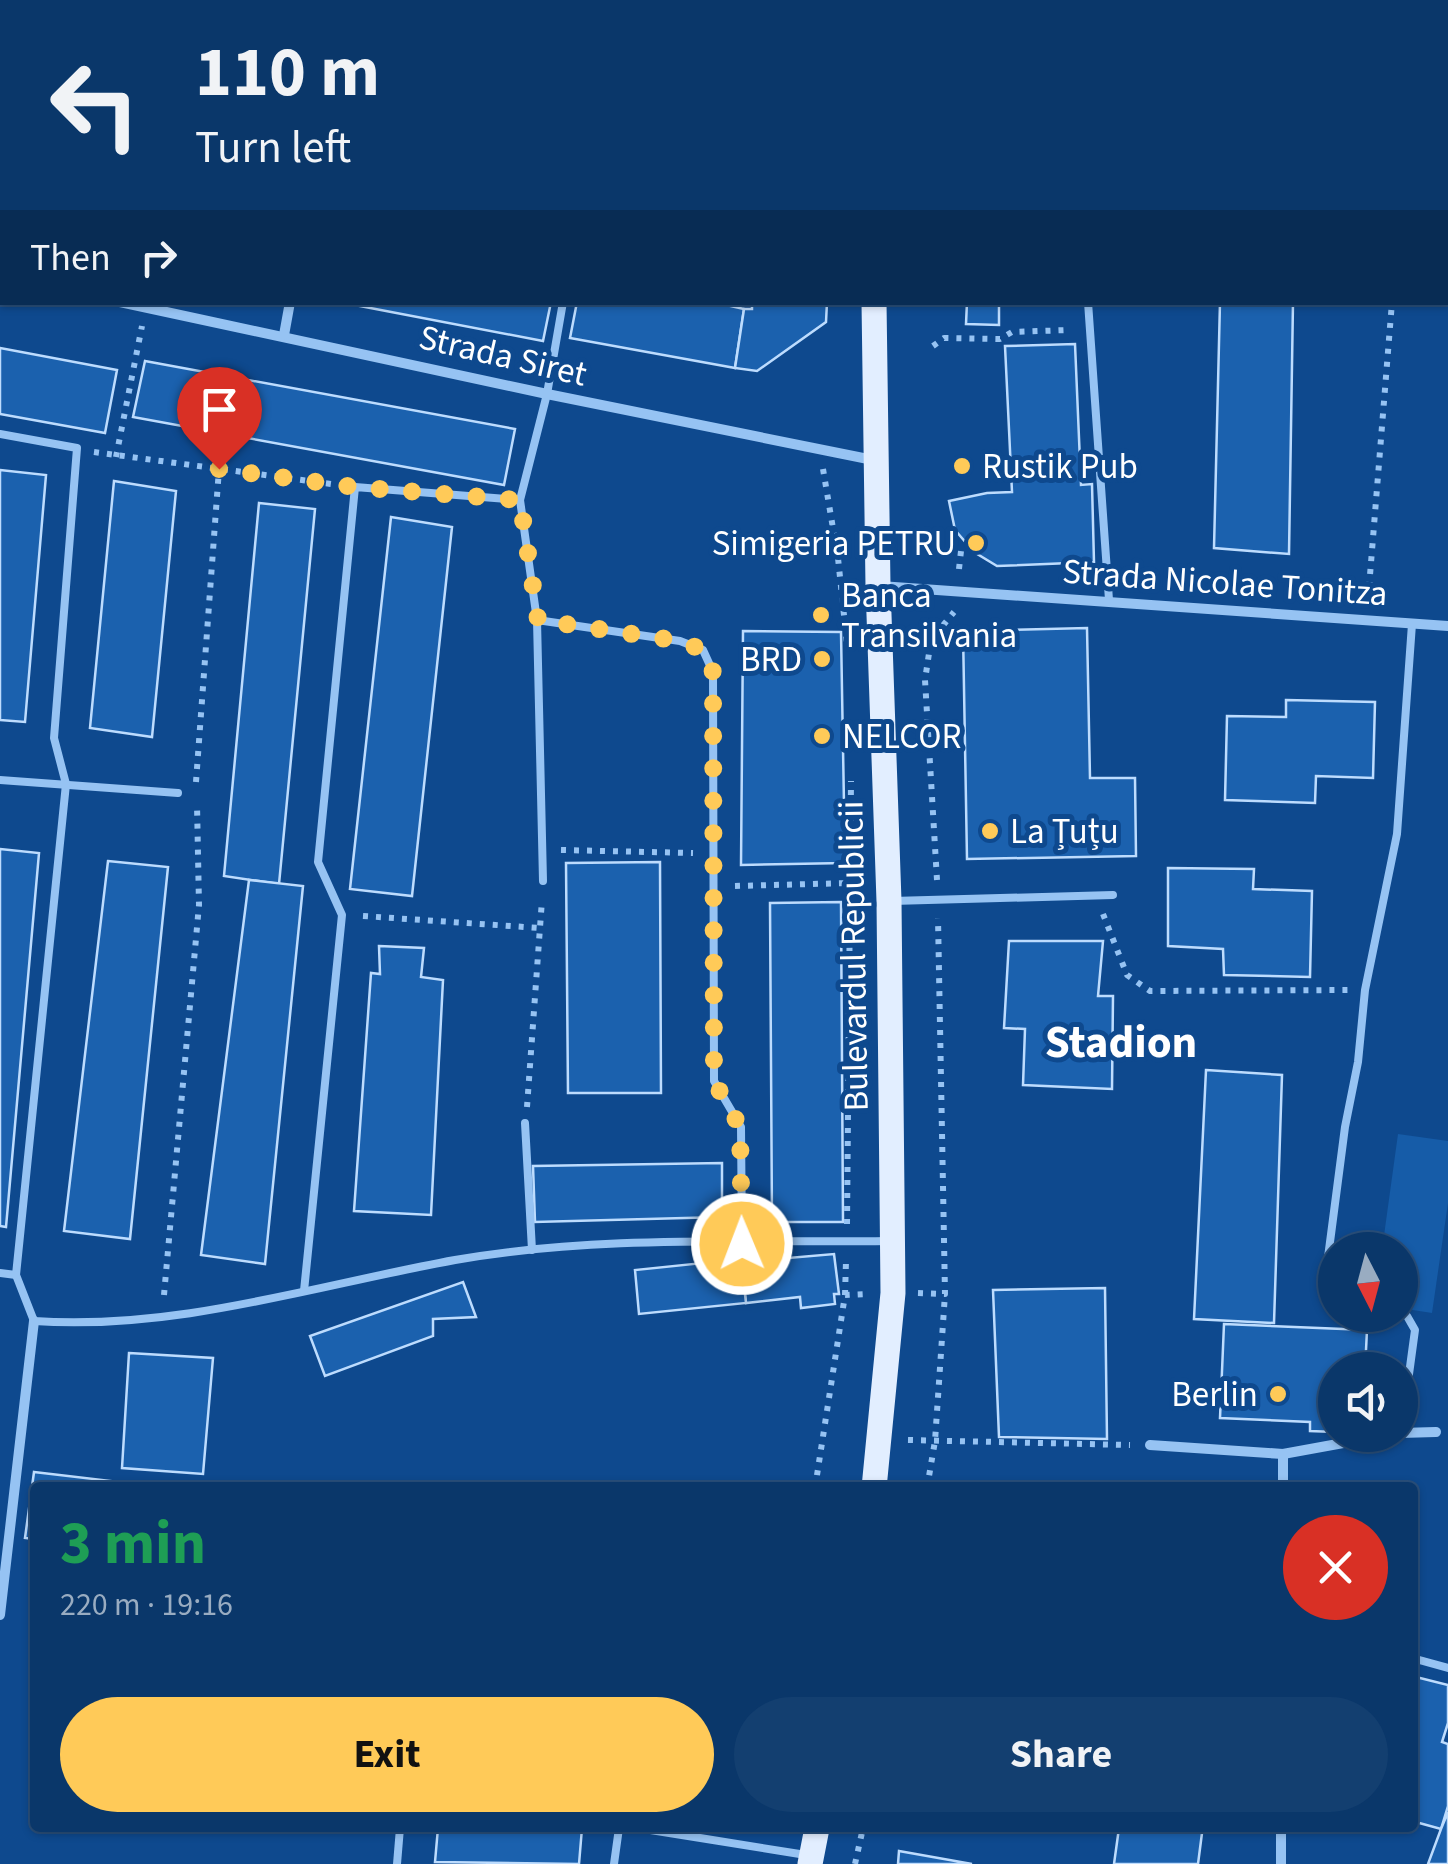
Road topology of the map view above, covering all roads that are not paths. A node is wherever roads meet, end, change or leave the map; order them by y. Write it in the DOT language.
graph roads {
  1 [pos="132,305"];
  2 [pos="289,305"];
  3 [pos="562,305"];
  4 [pos="874,305"];
  5 [pos="1088,305"];
  6 [pos="284,335"];
  7 [pos="547,394"];
  8 [pos="0,434"];
  9 [pos="875,460"];
  10 [pos="520,500"];
  11 [pos="878,586"];
  12 [pos="1109,600"];
  13 [pos="538,620"];
  14 [pos="1412,624"];
  15 [pos="1448,626"];
  16 [pos="0,780"];
  17 [pos="66,784"];
  18 [pos="178,793"];
  19 [pos="543,881"];
  20 [pos="889,892"];
  21 [pos="1113,895"];
  22 [pos="525,1124"];
  23 [pos="1331,1232"];
  24 [pos="892,1241"];
  25 [pos="742,1244"];
  26 [pos="532,1250"];
  27 [pos="0,1274"];
  28 [pos="16,1276"];
  29 [pos="304,1291"];
  30 [pos="34,1321"];
  31 [pos="1418,1432"];
  32 [pos="1436,1432"];
  33 [pos="1150,1445"];
  34 [pos="1318,1448"];
  35 [pos="1283,1454"];
  36 [pos="875,1482"];
  37 [pos="1283,1482"];
  38 [pos="0,1615"];
  39 [pos="1418,1660"];
  40 [pos="1448,1668"];
  41 [pos="400,1832"];
  42 [pos="618,1832"];
  43 [pos="660,1832"];
  44 [pos="816,1832"];
  45 [pos="1281,1832"];
  46 [pos="811,1860"];
  47 [pos="397,1864"];
  48 [pos="614,1864"];
  49 [pos="1281,1864"];
  1 -- 6 [label="street, Strada Siret"];
  2 -- 6 [label="street"];
  3 -- 7 [label="lane"];
  4 -- 9 [label="main road, Bulevardul Republicii"];
  5 -- 12 [label="lane"];
  6 -- 7 [label="street, Strada Siret"];
  7 -- 9 [label="street, Strada Siret"];
  7 -- 10 [label="lane"];
  8 -- 17 [label="lane"];
  9 -- 11 [label="main road, Bulevardul Republicii"];
  10 -- 13 [label="lane"];
  10 -- 29 [label="lane"];
  11 -- 12 [label="street, Strada Nicolae Tonitza"];
  11 -- 20 [label="main road, Bulevardul Republicii"];
  12 -- 14 [label="street, Strada Nicolae Tonitza"];
  13 -- 19 [label="lane"];
  13 -- 25 [label="lane"];
  14 -- 15 [label="street, Strada Nicolae Tonitza"];
  14 -- 23 [label="lane"];
  16 -- 17 [label="lane"];
  17 -- 18 [label="lane"];
  17 -- 28 [label="lane"];
  20 -- 21 [label="lane"];
  20 -- 24 [label="main road, Bulevardul Republicii"];
  22 -- 26 [label="lane"];
  24 -- 25 [label="lane"];
  24 -- 36 [label="main road, Bulevardul Republicii"];
  25 -- 26 [label="lane"];
  26 -- 29 [label="lane"];
  27 -- 28 [label="lane"];
  28 -- 30 [label="lane"];
  29 -- 30 [label="lane"];
  30 -- 38 [label="street"];
  31 -- 32 [label="street"];
  33 -- 35 [label="street"];
  34 -- 35 [label="street"];
  35 -- 37 [label="street"];
  39 -- 40 [label="lane"];
  41 -- 47 [label="lane"];
  42 -- 48 [label="lane"];
  43 -- 46 [label="lane"];
  44 -- 46 [label="main road"];
  45 -- 49 [label="street"];
}
